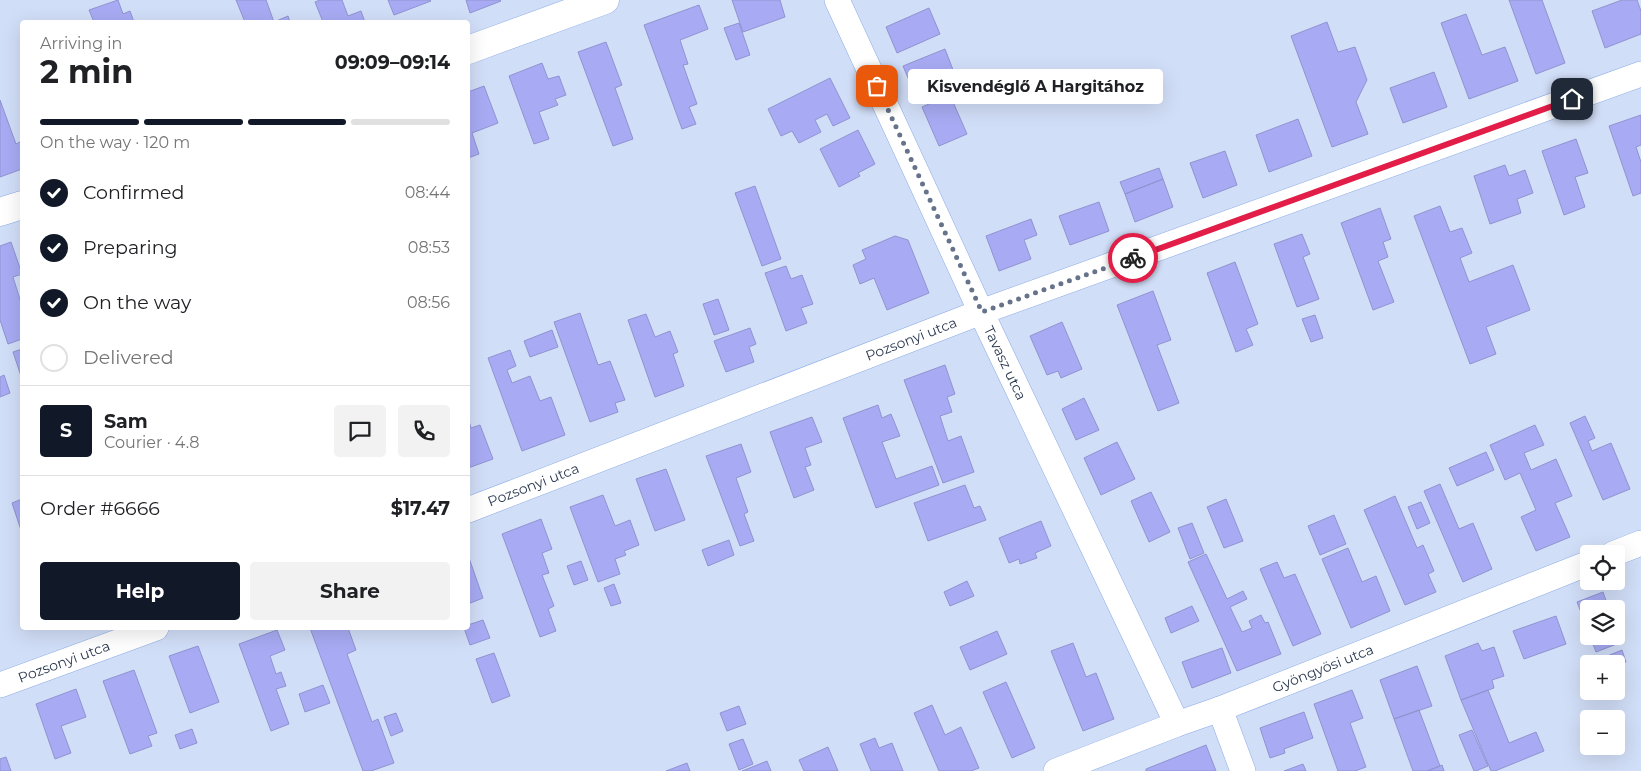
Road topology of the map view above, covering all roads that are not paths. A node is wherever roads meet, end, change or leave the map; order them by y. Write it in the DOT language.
graph roads {
  1 [pos="605,0"];
  2 [pos="837,0"];
  3 [pos="470,49"];
  4 [pos="1641,74"];
  5 [pos="20,206"];
  6 [pos="0,212"];
  7 [pos="982,312"];
  8 [pos="470,509"];
  9 [pos="1641,543"];
  10 [pos="1625,549"];
  11 [pos="1580,568"];
  12 [pos="151,630"];
  13 [pos="0,686"];
  14 [pos="1220,709"];
  15 [pos="1177,724"];
  16 [pos="1056,771"];
  17 [pos="1243,771"];
  1 -- 3 [label="street"];
  2 -- 7 [label="street, Tavasz utca"];
  4 -- 7 [label="street, Pozsonyi utca"];
  5 -- 6 [label="street"];
  7 -- 8 [label="street, Pozsonyi utca"];
  7 -- 15 [label="street, Tavasz utca"];
  9 -- 10 [label="street"];
  11 -- 14 [label="street, Gyöngyösi utca"];
  12 -- 13 [label="street, Pozsonyi utca"];
  14 -- 15 [label="street, Gyöngyösi utca"];
  14 -- 17 [label="street"];
  15 -- 16 [label="street, Gyöngyösi utca"];
}
